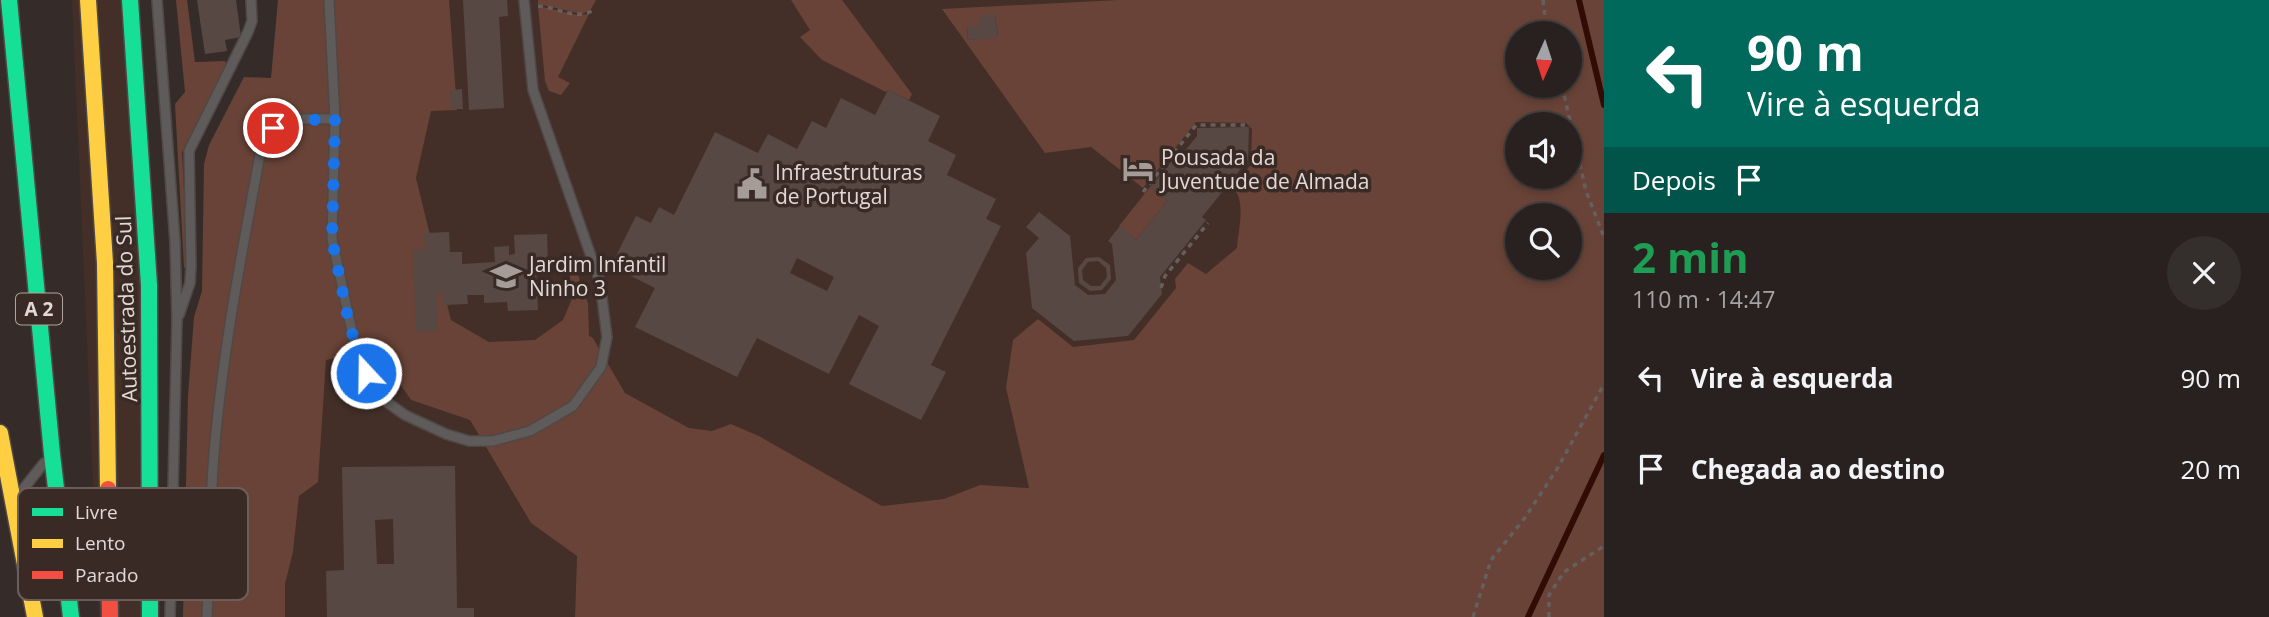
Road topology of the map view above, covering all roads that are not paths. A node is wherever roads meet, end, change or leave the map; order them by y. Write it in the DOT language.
graph roads {
  1 [pos="9,0"];
  2 [pos="88,0"];
  3 [pos="130,0"];
  4 [pos="157,0"];
  5 [pos="251,0"];
  6 [pos="329,0"];
  7 [pos="524,0"];
  8 [pos="335,119"];
  9 [pos="177,320"];
  10 [pos="0,433"];
  11 [pos="52,454"];
  12 [pos="23,488"];
  13 [pos="56,488"];
  14 [pos="109,488"];
  15 [pos="150,488"];
  16 [pos="173,488"];
  17 [pos="213,488"];
  18 [pos="18,494"];
  19 [pos="6,508"];
  20 [pos="18,533"];
  1 -- 11 [label="highway, A 2"];
  2 -- 14 [label="highway"];
  3 -- 15 [label="highway, Autoestrada do Sul"];
  4 -- 9 [label="lane"];
  5 -- 9 [label="lane"];
  6 -- 8 [label="lane"];
  7 -- 8 [label="lane"];
  8 -- 17 [label="lane"];
  9 -- 16 [label="lane"];
  10 -- 19 [label="highway"];
  11 -- 12 [label="lane"];
  11 -- 13 [label="highway, A 2"];
  18 -- 19 [label="lane"];
  19 -- 20 [label="highway"];
}
